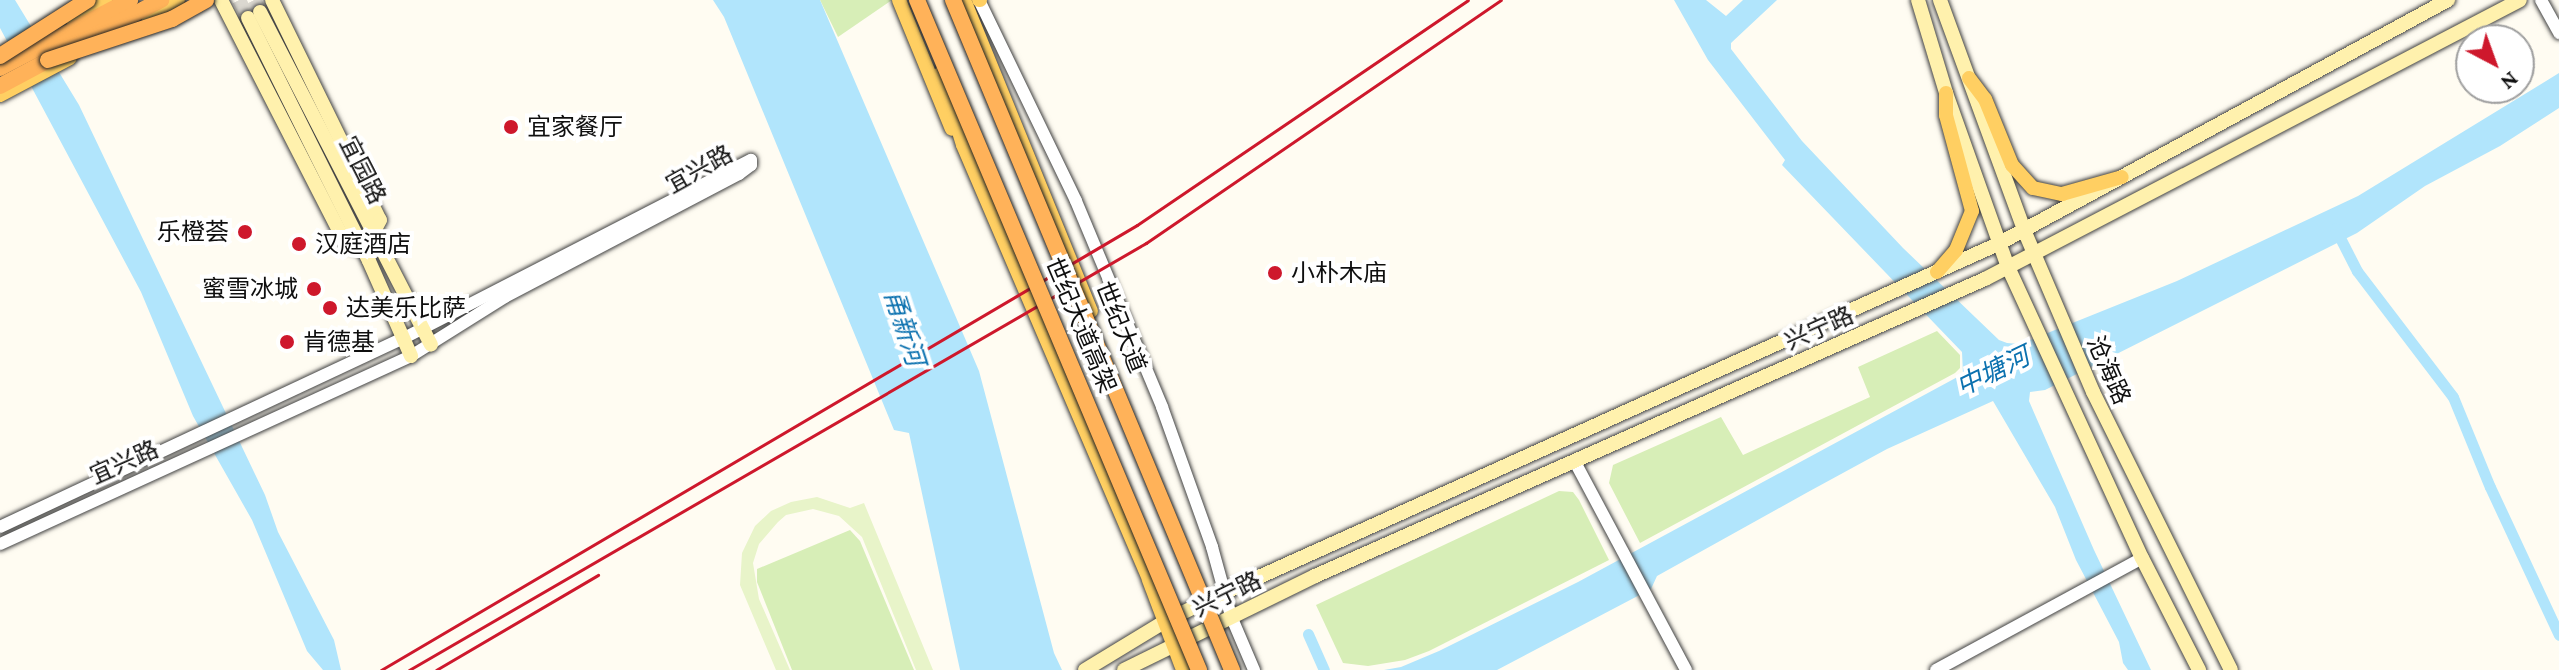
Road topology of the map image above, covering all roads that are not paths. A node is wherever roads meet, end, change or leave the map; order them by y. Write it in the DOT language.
graph roads {
  1 [pos="88,0"];
  2 [pos="106,0"];
  3 [pos="130,0"];
  4 [pos="161,0"];
  5 [pos="178,0"];
  6 [pos="206,0"];
  7 [pos="221,0"];
  8 [pos="272,0"];
  9 [pos="899,0"];
  10 [pos="918,0"];
  11 [pos="953,0"];
  12 [pos="1918,0"];
  13 [pos="1940,0"];
  14 [pos="2448,0"];
  15 [pos="2520,0"];
  16 [pos="2541,0"];
  17 [pos="973,2"];
  18 [pos="2559,33"];
  19 [pos="0,56"];
  20 [pos="48,60"];
  21 [pos="0,68"];
  22 [pos="1969,78"];
  23 [pos="0,86"];
  24 [pos="1946,93"];
  25 [pos="0,95"];
  26 [pos="963,145"];
  27 [pos="2122,177"];
  28 [pos="2024,230"];
  29 [pos="372,235"];
  30 [pos="1998,244"];
  31 [pos="364,250"];
  32 [pos="2033,254"];
  33 [pos="2008,267"];
  34 [pos="1937,272"];
  35 [pos="422,329"];
  36 [pos="404,338"];
  37 [pos="431,345"];
  38 [pos="411,356"];
  39 [pos="1575,462"];
  40 [pos="0,527"];
  41 [pos="0,544"];
  42 [pos="2142,558"];
  43 [pos="1217,597"];
  44 [pos="1225,619"];
  45 [pos="1164,622"];
  46 [pos="1173,645"];
  47 [pos="1085,670"];
  48 [pos="1124,670"];
  49 [pos="1183,670"];
  50 [pos="1199,670"];
  51 [pos="1232,670"];
  52 [pos="1239,670"];
  53 [pos="1254,670"];
  54 [pos="1686,670"];
  55 [pos="1936,670"];
  56 [pos="2199,670"];
  57 [pos="2231,670"];
  1 -- 19 [label="highway, bridge"];
  2 -- 19 [label="main road"];
  3 -- 21 [label="highway"];
  4 -- 20 [label="highway, bridge"];
  5 -- 25 [label="main road"];
  6 -- 20 [label="highway, bridge"];
  7 -- 31 [label="main road, 宜园路"];
  8 -- 29 [label="main road"];
  9 -- 26 [label="main road"];
  10 -- 26 [label="main road"];
  10 -- 50 [label="highway, 世纪大道高架, bridge"];
  11 -- 51 [label="highway, 世纪大道高架, bridge"];
  12 -- 24 [label="main road, 沧海路"];
  13 -- 22 [label="main road, 沧海路"];
  14 -- 27 [label="main road, 兴宁路"];
  15 -- 32 [label="main road, 兴宁路"];
  16 -- 18 [label="street"];
  17 -- 43 [label="main road, 世纪大道"];
  17 -- 43 [label="street"];
  20 -- 23 [label="highway"];
  22 -- 27 [label="main road, 沧海路"];
  22 -- 28 [label="main road, 沧海路"];
  24 -- 30 [label="main road, 沧海路"];
  24 -- 34 [label="main road, 沧海路"];
  26 -- 45 [label="main road"];
  27 -- 28 [label="main road, 兴宁路"];
  28 -- 30 [label="main road, 兴宁路"];
  28 -- 32 [label="main road, 沧海路"];
  29 -- 31 [label="main road, 宜园路"];
  29 -- 35 [label="main road, 宜园路"];
  30 -- 33 [label="main road, 沧海路"];
  30 -- 34 [label="main road, 兴宁路"];
  31 -- 36 [label="main road, 宜园路"];
  32 -- 33 [label="main road, 兴宁路"];
  32 -- 57 [label="main road, 沧海路"];
  33 -- 39 [label="main road, 兴宁路"];
  33 -- 42 [label="main road, 沧海路"];
  34 -- 43 [label="main road, 兴宁路"];
  35 -- 36 [label="street, 宜兴路"];
  35 -- 37 [label="main road, 宜园路"];
  35 -- 37 [label="street, 宜兴路"];
  36 -- 38 [label="main road, 宜园路"];
  36 -- 40 [label="street, 宜兴路"];
  37 -- 38 [label="street, 宜兴路"];
  38 -- 41 [label="street, 宜兴路"];
  39 -- 44 [label="main road, 兴宁路"];
  39 -- 54 [label="street"];
  42 -- 55 [label="street"];
  42 -- 56 [label="main road, 沧海路"];
  43 -- 44 [label="main road, 世纪大道"];
  43 -- 45 [label="main road, 兴宁路"];
  44 -- 46 [label="main road, 兴宁路"];
  44 -- 52 [label="main road, 世纪大道"];
  44 -- 53 [label="street"];
  45 -- 46 [label="main road"];
  45 -- 47 [label="main road, 兴宁路"];
  46 -- 48 [label="main road, 兴宁路"];
  46 -- 49 [label="main road"];
}
